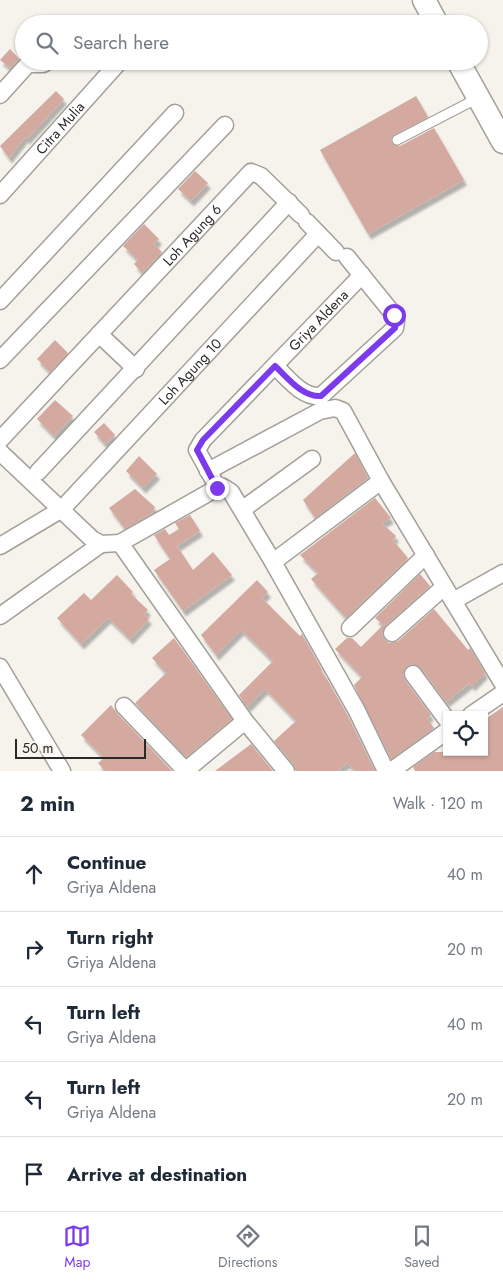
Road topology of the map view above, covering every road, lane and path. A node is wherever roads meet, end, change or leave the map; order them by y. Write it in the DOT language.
graph roads {
  1 [pos="424,0"];
  2 [pos="432,15"];
  3 [pos="23,70"];
  4 [pos="112,70"];
  5 [pos="463,70"];
  6 [pos="0,95"];
  7 [pos="478,98"];
  8 [pos="175,113"];
  9 [pos="225,125"];
  10 [pos="397,140"];
  11 [pos="503,142"];
  12 [pos="0,195"];
  13 [pos="289,202"];
  14 [pos="318,234"];
  15 [pos="362,275"];
  16 [pos="0,302"];
  17 [pos="99,334"];
  18 [pos="0,360"];
  19 [pos="275,366"];
  20 [pos="136,369"];
  21 [pos="0,440"];
  22 [pos="0,452"];
  23 [pos="312,459"];
  24 [pos="208,471"];
  25 [pos="38,472"];
  26 [pos="381,481"];
  27 [pos="217,488"];
  28 [pos="62,509"];
  29 [pos="243,509"];
  30 [pos="120,543"];
  31 [pos="101,544"];
  32 [pos="0,546"];
  33 [pos="426,555"];
  34 [pos="274,562"];
  35 [pos="503,573"];
  36 [pos="444,587"];
  37 [pos="453,601"];
  38 [pos="0,616"];
  39 [pos="350,628"];
  40 [pos="392,633"];
  41 [pos="0,667"];
  42 [pos="413,674"];
  43 [pos="503,684"];
  44 [pos="503,693"];
  45 [pos="124,706"];
  46 [pos="477,711"];
  47 [pos="443,715"];
  48 [pos="245,721"];
  49 [pos="443,734"];
  50 [pos="62,771"];
  51 [pos="185,771"];
  52 [pos="286,771"];
  53 [pos="386,771"];
  54 [pos="391,771"];
  1 -- 2 [label="street"];
  3 -- 6 [label="street"];
  4 -- 12 [label="street, Citra Mulia"];
  5 -- 7 [label="street"];
  7 -- 10 [label="lane"];
  7 -- 11 [label="street"];
  8 -- 16 [label="street"];
  9 -- 18 [label="street"];
  13 -- 14 [label="street, Loh Agung 6"];
  13 -- 17 [label="street, Loh Agung 6"];
  13 -- 20 [label="street"];
  14 -- 15 [label="street, Loh Agung 6"];
  14 -- 28 [label="street, Loh Agung 10"];
  15 -- 19 [label="street, Griya Aldena"];
  15 -- 19 [label="street"];
  17 -- 20 [label="street"];
  17 -- 21 [label="street, Loh Agung 6"];
  19 -- 24 [label="street, Griya Aldena"];
  20 -- 25 [label="street"];
  22 -- 28 [label="street"];
  23 -- 29 [label="street"];
  24 -- 26 [label="street"];
  24 -- 27 [label="street, Griya Aldena"];
  26 -- 33 [label="street"];
  26 -- 34 [label="street"];
  27 -- 29 [label="street"];
  27 -- 30 [label="street"];
  28 -- 31 [label="street"];
  28 -- 32 [label="street, Loh Agung 10"];
  29 -- 34 [label="street"];
  30 -- 31 [label="street"];
  30 -- 48 [label="street"];
  31 -- 38 [label="street"];
  33 -- 36 [label="street"];
  33 -- 39 [label="street"];
  34 -- 53 [label="street"];
  35 -- 37 [label="street"];
  36 -- 37 [label="street"];
  36 -- 40 [label="street"];
  37 -- 43 [label="street"];
  41 -- 50 [label="street"];
  42 -- 47 [label="street"];
  44 -- 46 [label="street"];
  45 -- 51 [label="street"];
  48 -- 51 [label="street"];
  48 -- 52 [label="street"];
  49 -- 54 [label="street"];
}
